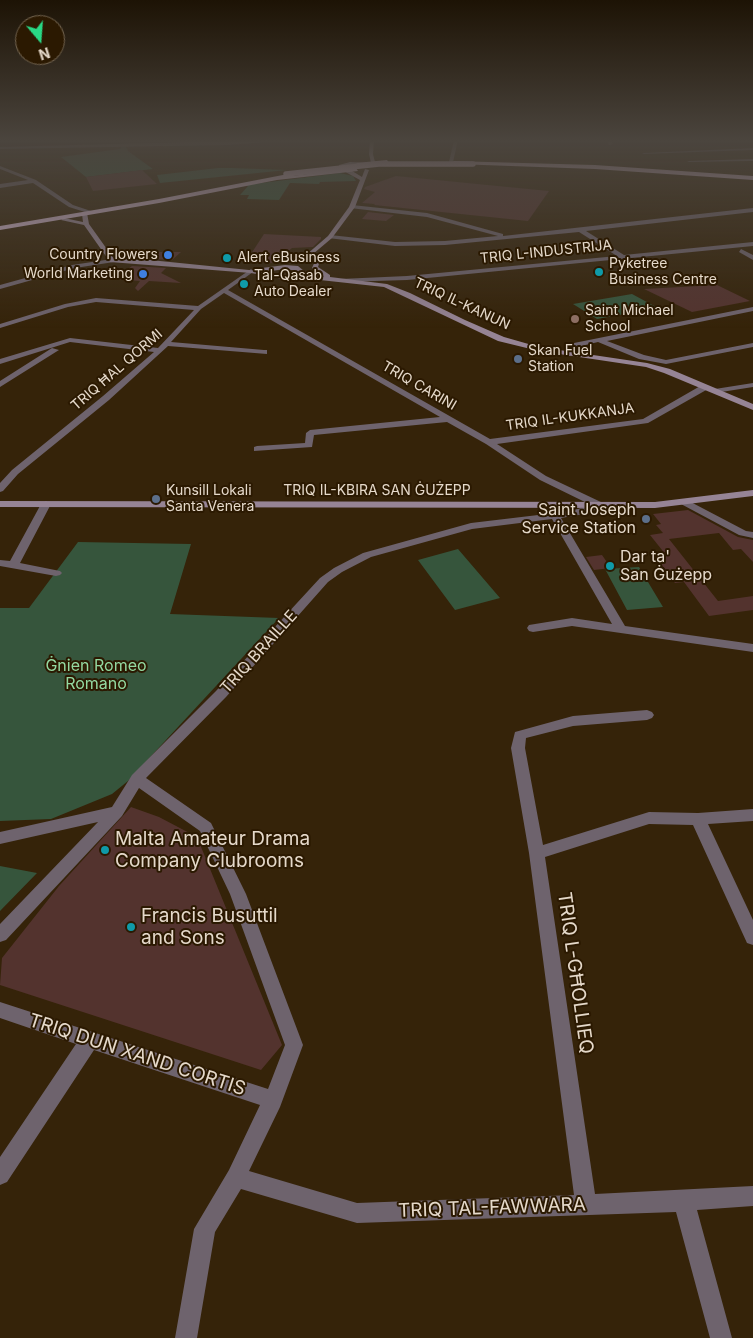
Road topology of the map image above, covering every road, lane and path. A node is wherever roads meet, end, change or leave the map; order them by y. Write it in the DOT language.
graph roads {
  1 [pos="66,202"];
  2 [pos="144,202"];
  3 [pos="354,202"];
  4 [pos="71,206"];
  5 [pos="352,207"];
  6 [pos="752,211"];
  7 [pos="86,213"];
  8 [pos="72,214"];
  9 [pos="52,217"];
  10 [pos="64,220"];
  11 [pos="86,224"];
  12 [pos="0,226"];
  13 [pos="580,230"];
  14 [pos="330,237"];
  15 [pos="511,237"];
  16 [pos="753,244"];
  17 [pos="753,250"];
  18 [pos="741,251"];
  19 [pos="309,256"];
  20 [pos="622,256"];
  21 [pos="753,258"];
  22 [pos="112,261"];
  23 [pos="285,266"];
  24 [pos="251,271"];
  25 [pos="301,271"];
  26 [pos="274,272"];
  27 [pos="286,277"];
  28 [pos="338,279"];
  29 [pos="0,287"];
  30 [pos="393,289"];
  31 [pos="225,291"];
  32 [pos="199,308"];
  33 [pos="753,309"];
  34 [pos="0,326"];
  35 [pos="70,340"];
  36 [pos="599,340"];
  37 [pos="753,345"];
  38 [pos="163,347"];
  39 [pos="264,352"];
  40 [pos="567,354"];
  41 [pos="0,362"];
  42 [pos="0,385"];
  43 [pos="753,385"];
  44 [pos="705,387"];
  45 [pos="716,391"];
  46 [pos="753,407"];
  47 [pos="448,418"];
  48 [pos="489,442"];
  49 [pos="257,450"];
  50 [pos="0,489"];
  51 [pos="753,492"];
  52 [pos="685,502"];
  53 [pos="0,504"];
  54 [pos="46,504"];
  55 [pos="600,505"];
  56 [pos="555,516"];
  57 [pos="753,535"];
  58 [pos="0,563"];
  59 [pos="13,565"];
  60 [pos="56,573"];
  61 [pos="533,628"];
  62 [pos="620,628"];
  63 [pos="753,648"];
  64 [pos="647,715"];
  65 [pos="137,779"];
  66 [pos="117,812"];
  67 [pos="753,815"];
  68 [pos="698,819"];
  69 [pos="0,838"];
  70 [pos="537,853"];
  71 [pos="0,935"];
  72 [pos="753,938"];
  73 [pos="0,1010"];
  74 [pos="89,1041"];
  75 [pos="273,1100"];
  76 [pos="0,1175"];
  77 [pos="236,1177"];
  78 [pos="753,1196"];
  79 [pos="684,1202"];
  80 [pos="586,1204"];
  81 [pos="186,1338"];
  82 [pos="721,1338"];
  1 -- 4 [label="street"];
  2 -- 7 [label="highway"];
  3 -- 5 [label="main road"];
  4 -- 7 [label="street"];
  4 -- 8 [label="street"];
  5 -- 14 [label="main road"];
  5 -- 15 [label="street"];
  6 -- 13 [label="street"];
  7 -- 8 [label="highway"];
  7 -- 11 [label="main road"];
  7 -- 12 [label="highway"];
  8 -- 9 [label="highway"];
  9 -- 12 [label="highway"];
  9 -- 12 [label="highway"];
  10 -- 11 [label="main road"];
  11 -- 22 [label="main road"];
  13 -- 15 [label="street"];
  13 -- 20 [label="street"];
  14 -- 15 [label="street"];
  14 -- 19 [label="main road"];
  16 -- 20 [label="street, TRIQ L-INDUSTRIJA"];
  17 -- 18 [label="street, TRIQ L-INDUSTRIJA"];
  18 -- 21 [label="street"];
  18 -- 30 [label="street, TRIQ L-INDUSTRIJA"];
  19 -- 23 [label="main road"];
  19 -- 25 [label="main road"];
  19 -- 28 [label="main road"];
  20 -- 28 [label="street, TRIQ L-INDUSTRIJA"];
  22 -- 24 [label="main road"];
  22 -- 29 [label="street"];
  23 -- 25 [label="main road, TRIQ IL-KANUN"];
  23 -- 26 [label="main road"];
  24 -- 26 [label="main road"];
  24 -- 31 [label="street, TRIQ ĦAL QORMI"];
  25 -- 27 [label="main road"];
  25 -- 28 [label="main road, TRIQ IL-KANUN"];
  26 -- 27 [label="main road, TRIQ IL-KANUN"];
  27 -- 30 [label="main road, TRIQ IL-KANUN"];
  28 -- 30 [label="main road, TRIQ IL-KANUN"];
  30 -- 40 [label="main road, TRIQ IL-KANUN"];
  31 -- 32 [label="street, TRIQ ĦAL QORMI"];
  31 -- 47 [label="street, TRIQ CARINI"];
  32 -- 34 [label="street"];
  32 -- 38 [label="street, TRIQ ĦAL QORMI"];
  33 -- 36 [label="street"];
  35 -- 38 [label="street"];
  35 -- 41 [label="street"];
  35 -- 42 [label="street"];
  36 -- 37 [label="street"];
  36 -- 40 [label="street"];
  38 -- 39 [label="street"];
  38 -- 50 [label="street, TRIQ ĦAL QORMI"];
  40 -- 44 [label="main road, TRIQ IL-KANUN"];
  43 -- 45 [label="street"];
  44 -- 45 [label="main road, TRIQ IL-KANUN"];
  44 -- 48 [label="street, TRIQ IL-KUKKANJA"];
  45 -- 46 [label="main road, TRIQ IL-KANUN"];
  47 -- 48 [label="street, TRIQ CARINI"];
  47 -- 49 [label="street"];
  48 -- 55 [label="street, TRIQ CARINI"];
  51 -- 52 [label="main road, TRIQ IL-KBIRA SAN ĠUŻEPP"];
  52 -- 55 [label="main road, TRIQ IL-KBIRA SAN ĠUŻEPP"];
  52 -- 57 [label="street"];
  53 -- 54 [label="main road, TRIQ IL-KBIRA SAN ĠUŻEPP"];
  54 -- 55 [label="main road, TRIQ IL-KBIRA SAN ĠUŻEPP"];
  54 -- 59 [label="street"];
  55 -- 56 [label="street, TRIQ BRAILLE"];
  56 -- 62 [label="street"];
  56 -- 65 [label="street, TRIQ BRAILLE"];
  58 -- 59 [label="street"];
  59 -- 60 [label="street"];
  61 -- 62 [label="street"];
  62 -- 63 [label="street"];
  64 -- 70 [label="street, TRIQ L-GĦOLLIEQ"];
  65 -- 66 [label="street, TRIQ BRAILLE"];
  65 -- 75 [label="street"];
  66 -- 69 [label="street"];
  66 -- 71 [label="street, TRIQ BRAILLE"];
  67 -- 68 [label="street"];
  68 -- 70 [label="street"];
  68 -- 72 [label="street"];
  70 -- 80 [label="street, TRIQ L-GĦOLLIEQ"];
  73 -- 74 [label="street, TRIQ DUN XAND CORTIS"];
  74 -- 75 [label="street, TRIQ DUN XAND CORTIS"];
  74 -- 76 [label="street"];
  75 -- 77 [label="street"];
  77 -- 80 [label="street, TRIQ TAL-FAWWARA"];
  77 -- 81 [label="street"];
  78 -- 79 [label="street, TRIQ TAL-FAWWARA"];
  79 -- 80 [label="street, TRIQ TAL-FAWWARA"];
  79 -- 82 [label="street"];
}
